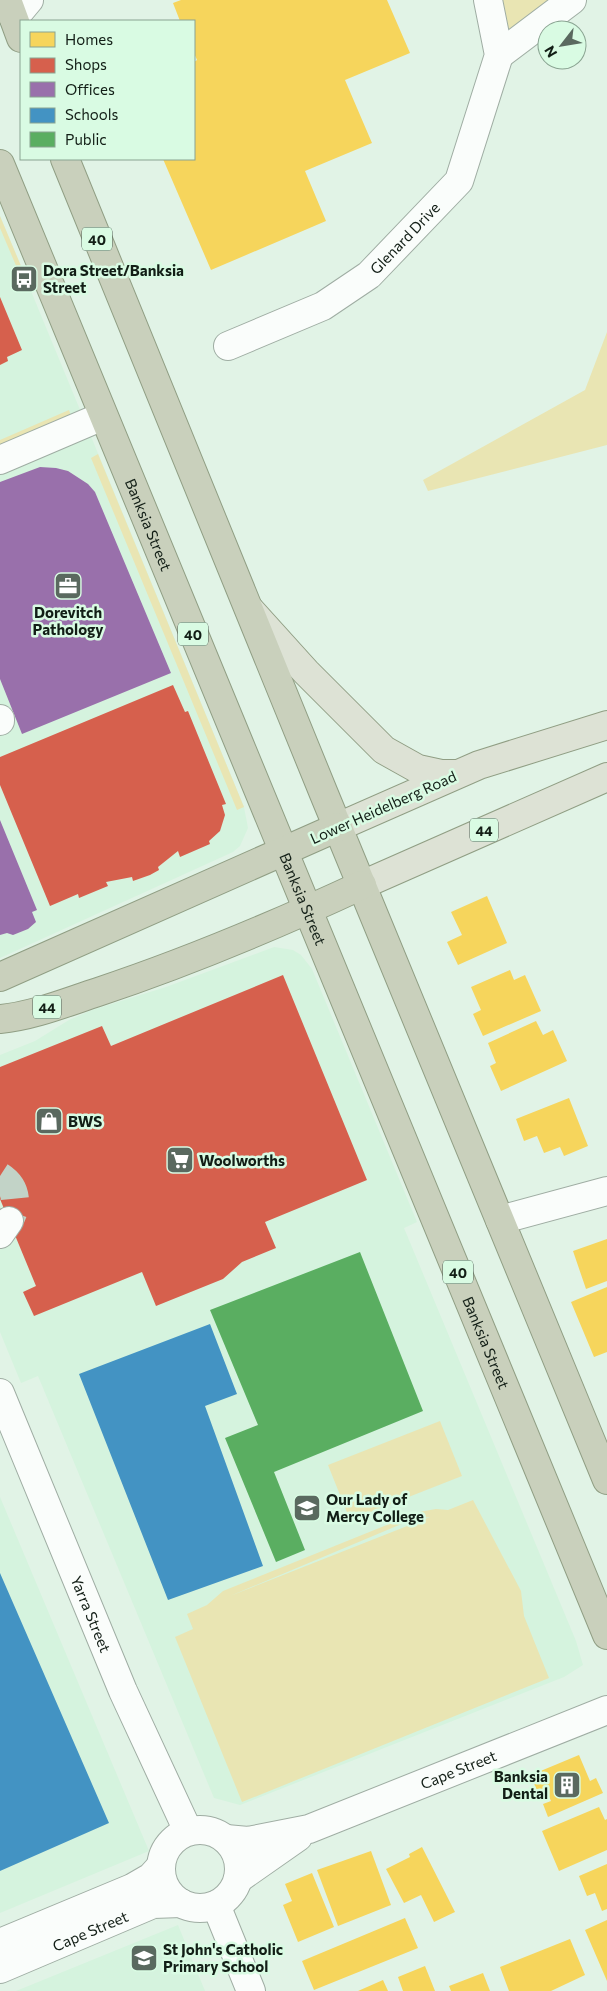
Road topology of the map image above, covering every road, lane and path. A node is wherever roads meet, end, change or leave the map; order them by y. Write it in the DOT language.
graph roads {
  1 [pos="488,0"];
  2 [pos="572,0"];
  3 [pos="500,55"];
  4 [pos="66,160"];
  5 [pos="3,174"];
  6 [pos="228,346"];
  7 [pos="103,416"];
  8 [pos="0,460"];
  9 [pos="247,607"];
  10 [pos="607,725"];
  11 [pos="458,774"];
  12 [pos="607,777"];
  13 [pos="338,827"];
  14 [pos="283,852"];
  15 [pos="362,885"];
  16 [pos="307,910"];
  17 [pos="0,977"];
  18 [pos="0,1019"];
  19 [pos="607,1191"];
  20 [pos="500,1220"];
  21 [pos="0,1393"];
  22 [pos="607,1480"];
  23 [pos="607,1635"];
  24 [pos="607,1710"];
  25 [pos="310,1829"];
  26 [pos="188,1831"];
  27 [pos="226,1839"];
  28 [pos="161,1866"];
  29 [pos="238,1879"];
  30 [pos="181,1903"];
  31 [pos="216,1905"];
  32 [pos="0,1943"];
  33 [pos="0,1968"];
  34 [pos="251,1991"];
  1 -- 3 [label="street"];
  2 -- 3 [label="street"];
  3 -- 6 [label="street, Glenard Drive"];
  4 -- 9 [label="highway, 40"];
  5 -- 7 [label="highway, Banksia Street / 40"];
  7 -- 8 [label="street"];
  7 -- 14 [label="highway, Banksia Street / 40"];
  9 -- 11 [label="main road"];
  9 -- 13 [label="highway, 40"];
  10 -- 11 [label="main road, Lower Heidelberg Road"];
  11 -- 13 [label="main road, Lower Heidelberg Road"];
  12 -- 15 [label="main road, 44"];
  13 -- 14 [label="highway, Lower Heidelberg Road"];
  13 -- 15 [label="highway, 40"];
  14 -- 16 [label="highway, Banksia Street / 40"];
  14 -- 17 [label="highway, Lower Heidelberg Road"];
  15 -- 16 [label="highway, 44"];
  15 -- 20 [label="highway, 40"];
  16 -- 18 [label="highway, 44"];
  16 -- 23 [label="highway, Banksia Street / 40"];
  19 -- 20 [label="street"];
  20 -- 22 [label="highway, 40"];
  21 -- 26 [label="street, Yarra Street"];
  24 -- 25 [label="street, Cape Street"];
  25 -- 27 [label="street, Cape Street"];
  25 -- 29 [label="street, Cape Street"];
  26 -- 27 [label="street"];
  26 -- 28 [label="street"];
  27 -- 29 [label="street"];
  28 -- 30 [label="street"];
  28 -- 32 [label="street, Cape Street"];
  29 -- 31 [label="street"];
  30 -- 31 [label="street"];
  30 -- 33 [label="street, Cape Street"];
  31 -- 34 [label="street"];
}
